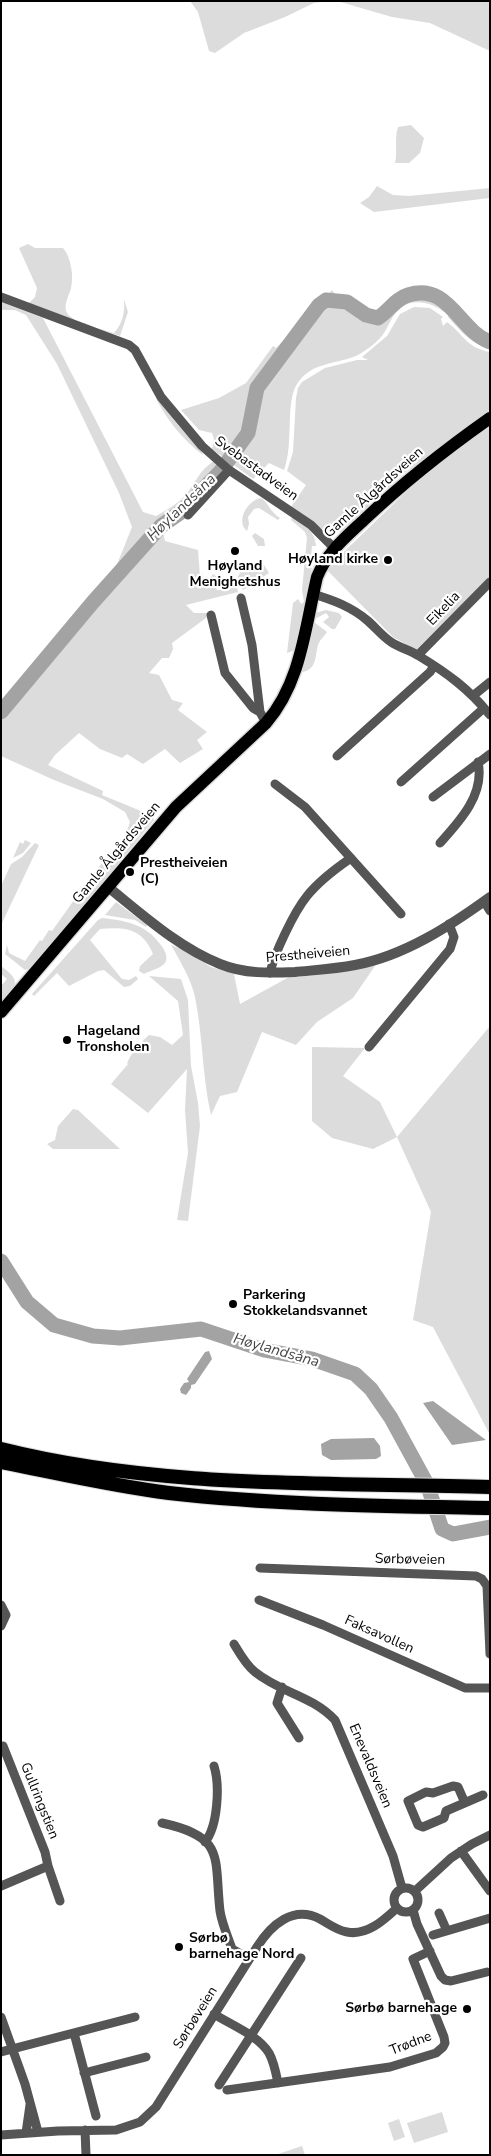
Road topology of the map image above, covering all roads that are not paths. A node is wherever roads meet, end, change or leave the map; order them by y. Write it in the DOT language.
graph roads {
  1 [pos="1,297"];
  2 [pos="490,418"];
  3 [pos="228,469"];
  4 [pos="188,515"];
  5 [pos="334,548"];
  6 [pos="490,582"];
  7 [pos="313,594"];
  8 [pos="241,598"];
  9 [pos="211,615"];
  10 [pos="418,655"];
  11 [pos="434,666"];
  12 [pos="490,682"];
  13 [pos="474,695"];
  14 [pos="487,711"];
  15 [pos="263,718"];
  16 [pos="490,754"];
  17 [pos="337,756"];
  18 [pos="478,762"];
  19 [pos="401,782"];
  20 [pos="275,784"];
  21 [pos="433,797"];
  22 [pos="440,843"];
  23 [pos="350,858"];
  24 [pos="108,887"];
  25 [pos="488,903"];
  26 [pos="401,914"];
  27 [pos="449,924"];
  28 [pos="270,973"];
  29 [pos="1,1012"];
  30 [pos="369,1047"];
  31 [pos="1,1449"];
  32 [pos="1,1462"];
  33 [pos="490,1487"];
  34 [pos="490,1508"];
  35 [pos="260,1568"];
  36 [pos="259,1600"];
  37 [pos="1,1604"];
  38 [pos="1,1626"];
  39 [pos="234,1644"];
  40 [pos="490,1654"];
  41 [pos="282,1688"];
  42 [pos="490,1688"];
  43 [pos="299,1738"];
  44 [pos="3,1746"];
  45 [pos="214,1766"];
  46 [pos="483,1795"];
  47 [pos="464,1803"];
  48 [pos="162,1823"];
  49 [pos="490,1835"];
  50 [pos="205,1842"];
  51 [pos="461,1851"];
  52 [pos="48,1866"];
  53 [pos="1,1886"];
  54 [pos="402,1888"];
  55 [pos="415,1891"];
  56 [pos="490,1891"];
  57 [pos="60,1901"];
  58 [pos="397,1908"];
  59 [pos="413,1910"];
  60 [pos="438,1913"];
  61 [pos="490,1918"];
  62 [pos="447,1931"];
  63 [pos="433,1935"];
  64 [pos="430,1951"];
  65 [pos="301,1958"];
  66 [pos="249,1959"];
  67 [pos="487,1972"];
  68 [pos="214,2014"];
  69 [pos="1,2017"];
  70 [pos="135,2017"];
  71 [pos="74,2033"];
  72 [pos="250,2036"];
  73 [pos="13,2048"];
  74 [pos="1,2052"];
  75 [pos="146,2057"];
  76 [pos="84,2073"];
  77 [pos="278,2083"];
  78 [pos="30,2105"];
  79 [pos="96,2116"];
  80 [pos="85,2130"];
  81 [pos="38,2132"];
  82 [pos="26,2134"];
  83 [pos="1,2135"];
  84 [pos="86,2155"];
  1 -- 3 [label="street, Svebastadveien"];
  2 -- 5 [label="main road, Gamle Ålgårdsveien"];
  3 -- 4 [label="street"];
  3 -- 5 [label="street, Svebastadveien"];
  5 -- 7 [label="main road, Gamle Ålgårdsveien"];
  6 -- 10 [label="street, Eikelia"];
  7 -- 10 [label="street"];
  7 -- 15 [label="main road, Gamle Ålgårdsveien"];
  8 -- 15 [label="street"];
  9 -- 15 [label="street"];
  10 -- 11 [label="street"];
  11 -- 13 [label="street"];
  11 -- 17 [label="street"];
  12 -- 13 [label="street"];
  13 -- 14 [label="street"];
  14 -- 19 [label="street"];
  15 -- 24 [label="main road, Gamle Ålgårdsveien"];
  16 -- 18 [label="street"];
  18 -- 21 [label="street"];
  18 -- 22 [label="street"];
  20 -- 23 [label="street"];
  23 -- 26 [label="street"];
  23 -- 28 [label="street"];
  24 -- 28 [label="street, Prestheiveien"];
  24 -- 29 [label="main road, Gamle Ålgårdsveien"];
  25 -- 27 [label="street, Prestheiveien"];
  27 -- 28 [label="street, Prestheiveien"];
  27 -- 30 [label="street"];
  31 -- 33 [label="highway"];
  32 -- 34 [label="highway"];
  35 -- 40 [label="street, Sørbøveien"];
  36 -- 42 [label="street, Faksavollen"];
  37 -- 38 [label="street"];
  39 -- 41 [label="street, Enevaldsveien"];
  41 -- 43 [label="street"];
  41 -- 54 [label="street, Enevaldsveien"];
  44 -- 52 [label="street, Gullringstien"];
  45 -- 50 [label="street"];
  46 -- 47 [label="street"];
  47 -- 47 [label="street"];
  48 -- 50 [label="street"];
  49 -- 51 [label="street"];
  50 -- 66 [label="street"];
  51 -- 55 [label="street"];
  51 -- 56 [label="street"];
  52 -- 53 [label="street"];
  52 -- 57 [label="street, Gullringstien"];
  54 -- 55 [label="street"];
  54 -- 58 [label="street"];
  55 -- 59 [label="street"];
  58 -- 59 [label="street"];
  58 -- 66 [label="street, Sørbøveien"];
  59 -- 64 [label="street"];
  60 -- 62 [label="street"];
  61 -- 62 [label="street"];
  62 -- 63 [label="street"];
  64 -- 67 [label="street"];
  64 -- 77 [label="street, Trødne"];
  65 -- 72 [label="street, Trødne"];
  66 -- 68 [label="street, Sørbøveien"];
  68 -- 72 [label="street"];
  68 -- 80 [label="street, Sørbøveien"];
  69 -- 73 [label="street"];
  70 -- 71 [label="street"];
  71 -- 73 [label="street"];
  71 -- 76 [label="street"];
  72 -- 77 [label="street"];
  72 -- 77 [label="street, Trødne"];
  73 -- 74 [label="street"];
  73 -- 78 [label="street"];
  75 -- 76 [label="street"];
  76 -- 79 [label="street"];
  78 -- 81 [label="street"];
  78 -- 82 [label="street"];
  80 -- 81 [label="street, Sørbøveien"];
  80 -- 84 [label="street"];
  81 -- 82 [label="street, Sørbøveien"];
  82 -- 83 [label="street, Sørbøveien"];
}
